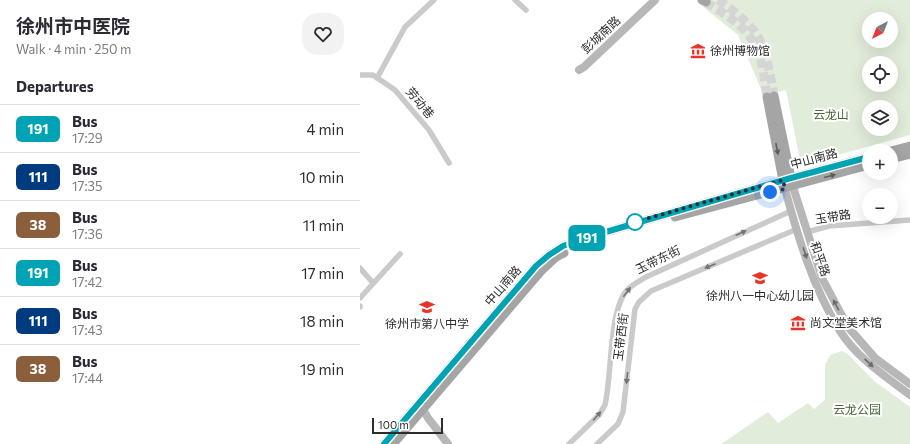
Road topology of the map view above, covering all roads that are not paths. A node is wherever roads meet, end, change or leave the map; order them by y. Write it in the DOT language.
graph roads {
  1 [pos="434,0"];
  2 [pos="515,0"];
  3 [pos="655,0"];
  4 [pos="526,10"];
  5 [pos="579,70"];
  6 [pos="360,75"];
  7 [pos="377,78"];
  8 [pos="770,96"];
  9 [pos="910,146"];
  10 [pos="898,149"];
  11 [pos="910,154"];
  12 [pos="898,157"];
  13 [pos="862,159"];
  14 [pos="449,163"];
  15 [pos="862,167"];
  16 [pos="788,183"];
  17 [pos="791,211"];
  18 [pos="910,220"];
  19 [pos="797,229"];
  20 [pos="807,232"];
  21 [pos="400,254"];
  22 [pos="360,268"];
  23 [pos="373,283"];
  24 [pos="360,298"];
  25 [pos="910,384"];
  26 [pos="910,395"];
  27 [pos="421,405"];
  28 [pos="384,444"];
  29 [pos="393,444"];
  30 [pos="448,444"];
  31 [pos="570,444"];
  32 [pos="597,444"];
  1 -- 7 [label="street"];
  2 -- 4 [label="street"];
  3 -- 5 [label="main road, 彭城南路"];
  6 -- 7 [label="street, 劳动巷"];
  7 -- 14 [label="street, 劳动巷"];
  8 -- 16 [label="main road, 和平路"];
  9 -- 10 [label="main road"];
  11 -- 12 [label="main road"];
  13 -- 16 [label="main road, 中山南路"];
  16 -- 15 [label="main road, 中山南路, one-way"];
  16 -- 17 [label="main road, 和平路"];
  16 -- 20 [label="main road, 和平路"];
  16 -- 27 [label="main road, 中山南路"];
  17 -- 19 [label="main road, 和平路"];
  31 -- 17 [label="street, 玉带东街, one-way"];
  18 -- 20 [label="street, 玉带路"];
  19 -- 26 [label="main road, 和平路, one-way"];
  19 -- 32 [label="street, 玉带西街, one-way"];
  25 -- 20 [label="main road, 和平路, one-way"];
  21 -- 23 [label="street"];
  22 -- 23 [label="street"];
  23 -- 24 [label="street"];
  27 -- 28 [label="main road, 中山南路"];
  27 -- 29 [label="main road, 中山南路"];
  27 -- 30 [label="main road"];
}
